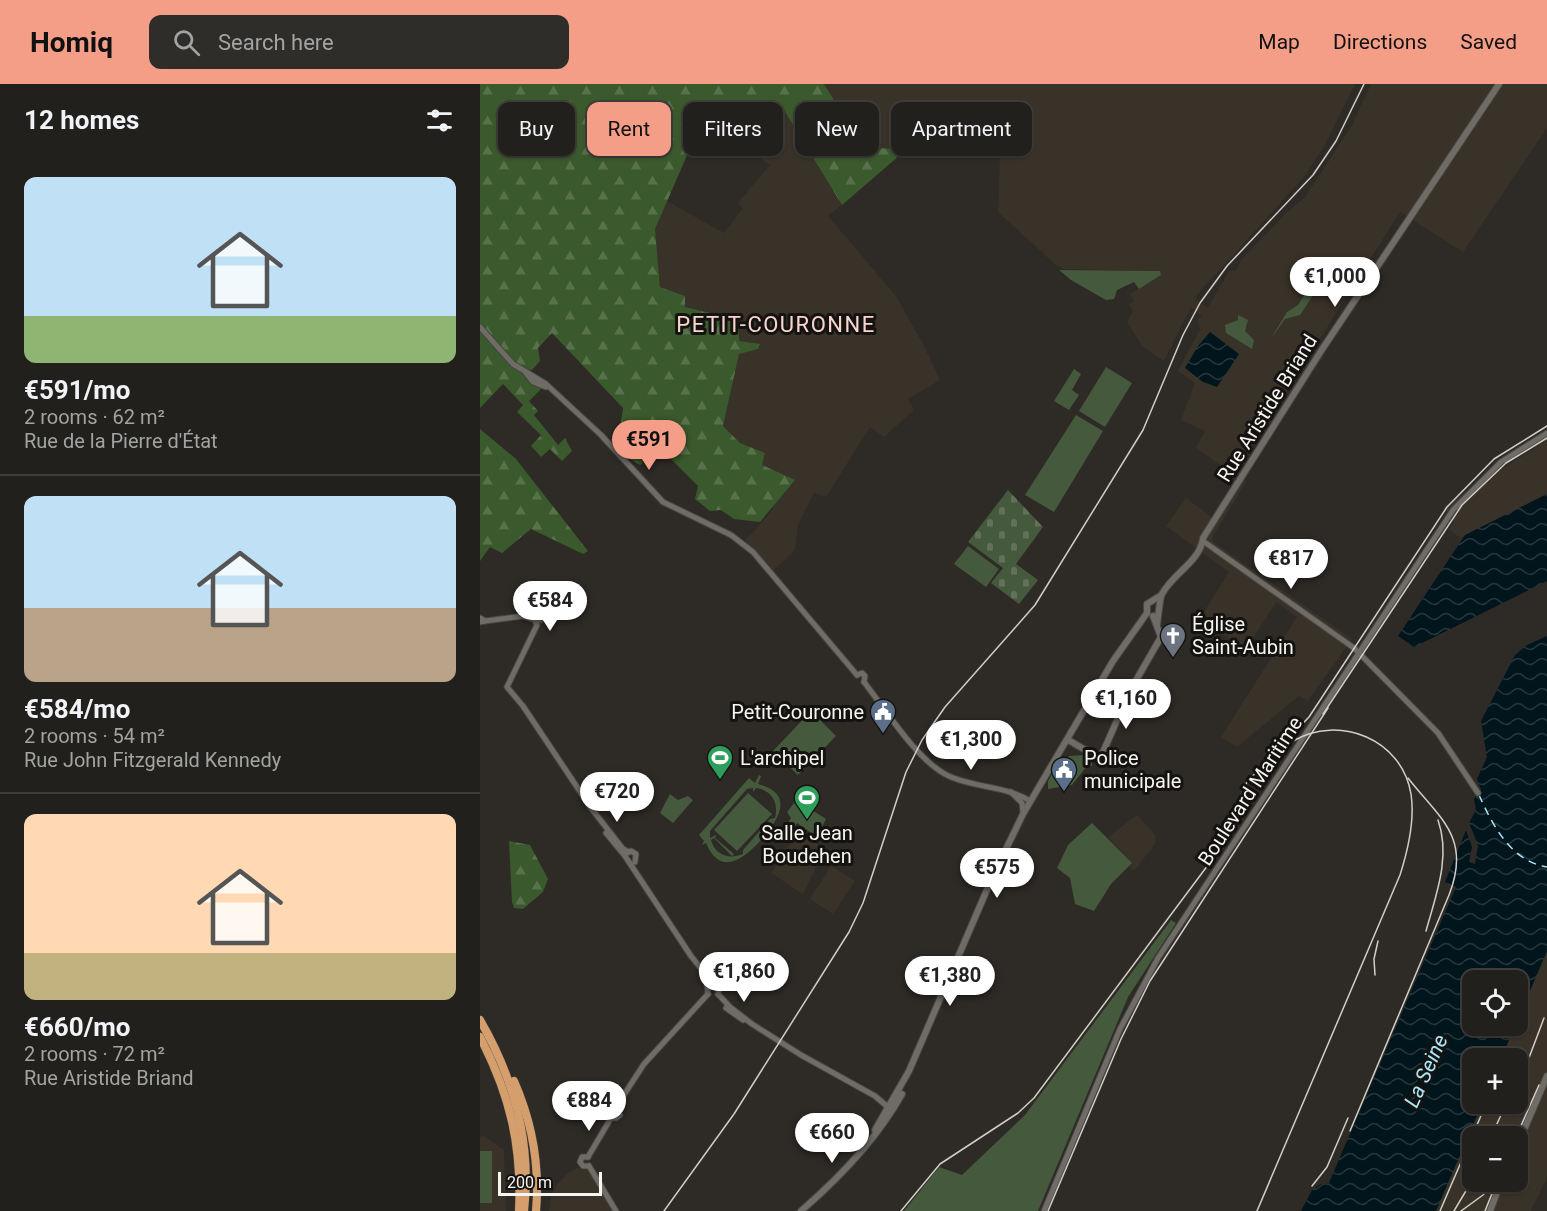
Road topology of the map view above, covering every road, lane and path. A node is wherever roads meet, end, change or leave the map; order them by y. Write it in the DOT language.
graph roads {
  1 [pos="1499,84"];
  2 [pos="480,327"];
  3 [pos="1547,434"];
  4 [pos="1203,541"];
  5 [pos="1158,600"];
  6 [pos="1153,615"];
  7 [pos="482,620"];
  8 [pos="1359,653"];
  9 [pos="1071,730"];
  10 [pos="1070,741"];
  11 [pos="1063,745"];
  12 [pos="1011,793"];
  13 [pos="1478,793"];
  14 [pos="1030,803"];
  15 [pos="1023,814"];
  16 [pos="627,854"];
  17 [pos="632,862"];
  18 [pos="710,984"];
  19 [pos="708,994"];
  20 [pos="717,995"];
  21 [pos="480,1020"];
  22 [pos="483,1033"];
  23 [pos="1547,1076"];
  24 [pos="889,1104"];
  25 [pos="886,1115"];
  26 [pos="1526,1126"];
  27 [pos="588,1157"];
  28 [pos="589,1166"];
  29 [pos="1497,1192"];
  30 [pos="519,1211"];
  31 [pos="524,1211"];
  32 [pos="536,1211"];
  33 [pos="616,1211"];
  34 [pos="801,1211"];
  35 [pos="1044,1211"];
  36 [pos="1490,1211"];
  1 -- 4 [label="main road, Rue Aristide Briand"];
  2 -- 12 [label="street"];
  3 -- 8 [label="street, Boulevard Maritime"];
  4 -- 5 [label="main road, Rue Aristide Briand"];
  4 -- 8 [label="street"];
  5 -- 6 [label="main road"];
  5 -- 6 [label="main road, Rue Aristide Briand"];
  6 -- 9 [label="main road"];
  6 -- 10 [label="main road"];
  7 -- 16 [label="street"];
  8 -- 13 [label="street"];
  8 -- 35 [label="street, Boulevard Maritime"];
  9 -- 10 [label="main road"];
  9 -- 11 [label="main road"];
  10 -- 11 [label="main road"];
  11 -- 14 [label="main road"];
  12 -- 14 [label="street"];
  12 -- 15 [label="street"];
  14 -- 15 [label="main road"];
  15 -- 24 [label="main road"];
  16 -- 17 [label="street"];
  16 -- 17 [label="street"];
  17 -- 18 [label="street"];
  18 -- 19 [label="street"];
  18 -- 20 [label="street"];
  19 -- 20 [label="street"];
  19 -- 27 [label="street"];
  20 -- 24 [label="street"];
  21 -- 22 [label="highway"];
  22 -- 30 [label="highway"];
  22 -- 31 [label="highway"];
  22 -- 32 [label="highway"];
  23 -- 26 [label="main road"];
  24 -- 25 [label="main road"];
  24 -- 25 [label="street"];
  25 -- 34 [label="main road"];
  27 -- 28 [label="street"];
  27 -- 28 [label="street"];
  28 -- 33 [label="street"];
  29 -- 36 [label="main road"];
}
